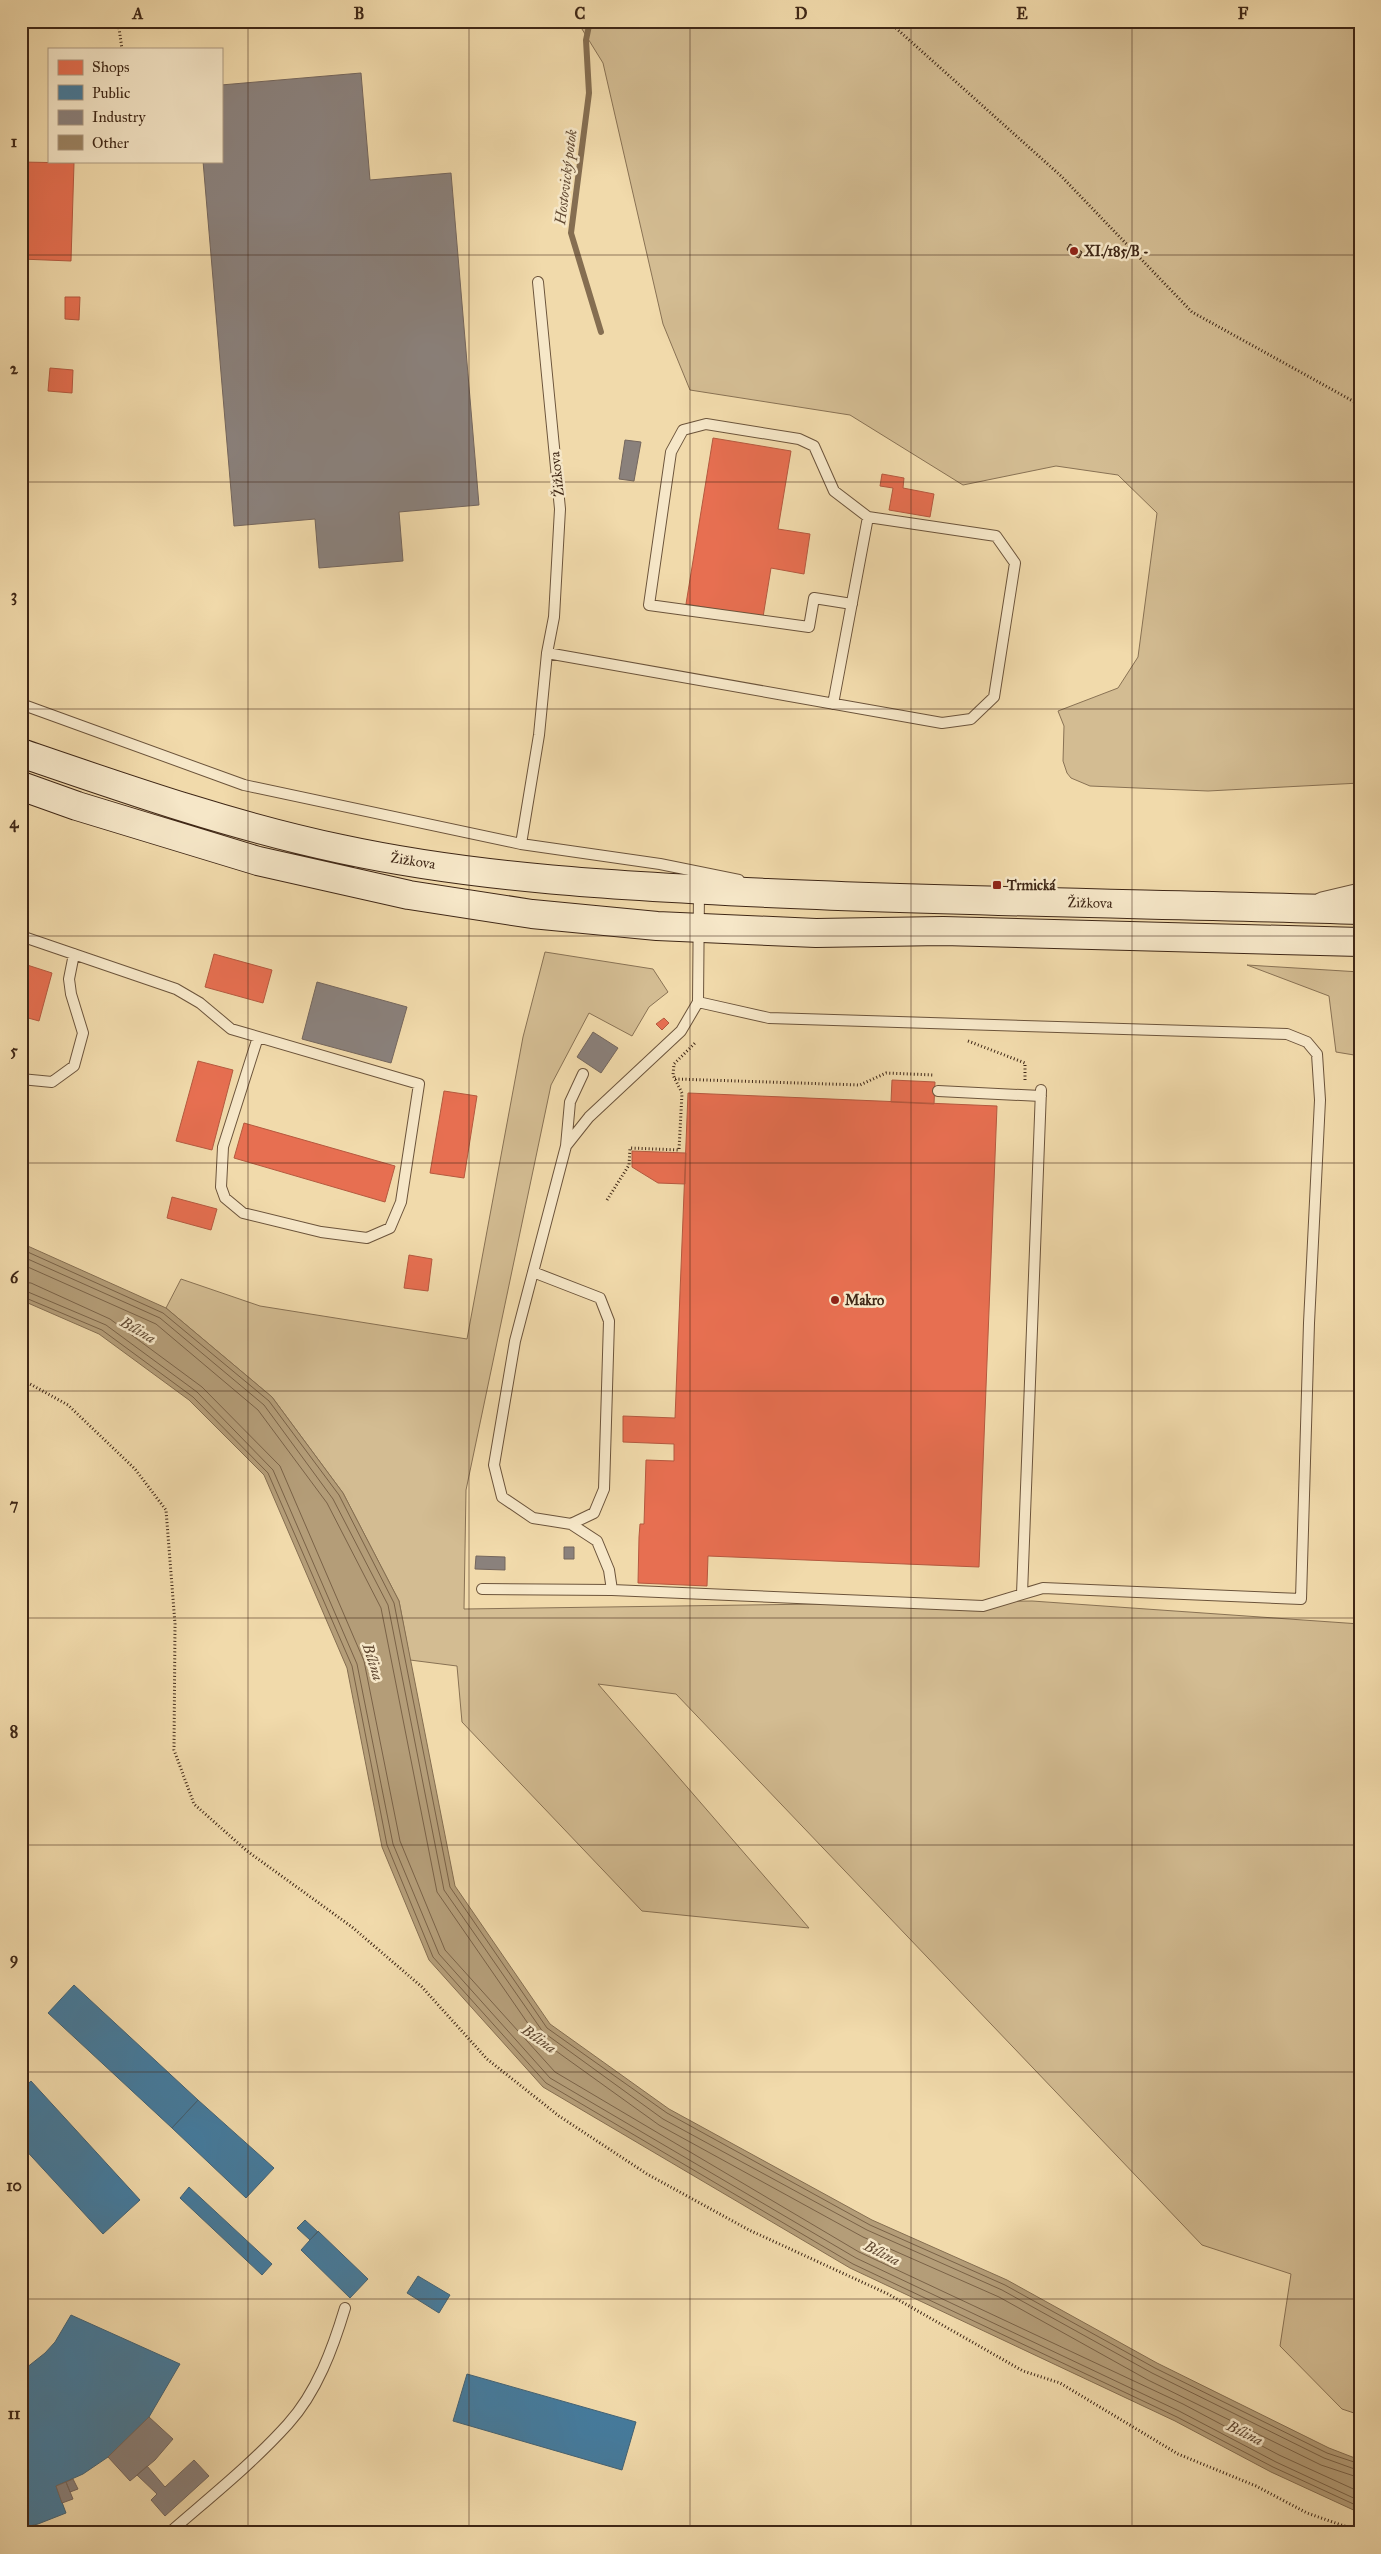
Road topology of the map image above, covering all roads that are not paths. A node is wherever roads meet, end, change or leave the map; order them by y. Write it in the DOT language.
graph roads {
  1 [pos="538,282"];
  2 [pos="868,517"];
  3 [pos="852,604"];
  4 [pos="547,653"];
  5 [pos="21,704"];
  6 [pos="833,704"];
  7 [pos="21,753"];
  8 [pos="21,786"];
  9 [pos="521,844"];
  10 [pos="698,890"];
  11 [pos="1360,893"];
  12 [pos="818,895"];
  13 [pos="1301,908"];
  14 [pos="1360,910"];
  15 [pos="698,928"];
  16 [pos="21,936"];
  17 [pos="1360,942"];
  18 [pos="74,954"];
  19 [pos="698,1002"];
  20 [pos="258,1037"];
  21 [pos="583,1074"];
  22 [pos="21,1079"];
  23 [pos="938,1091"];
  24 [pos="566,1146"];
  25 [pos="533,1272"];
  26 [pos="572,1524"];
  27 [pos="482,1589"];
  28 [pos="612,1590"];
  29 [pos="1022,1594"];
  30 [pos="345,2308"];
  31 [pos="168,2533"];
  1 -- 4 [label="lane, Žižkova"];
  2 -- 3 [label="lane"];
  2 -- 3 [label="lane"];
  2 -- 6 [label="lane"];
  3 -- 6 [label="lane"];
  4 -- 6 [label="lane"];
  4 -- 9 [label="lane, Žižkova"];
  5 -- 9 [label="lane, Žižkova"];
  7 -- 10 [label="main road, Žižkova"];
  8 -- 15 [label="main road"];
  9 -- 12 [label="lane, Žižkova"];
  10 -- 12 [label="main road, Žižkova"];
  10 -- 15 [label="lane"];
  11 -- 13 [label="street, Žižkova"];
  12 -- 13 [label="main road, Žižkova"];
  13 -- 14 [label="main road, Žižkova"];
  15 -- 17 [label="main road"];
  15 -- 19 [label="lane"];
  16 -- 18 [label="lane"];
  18 -- 20 [label="lane"];
  18 -- 22 [label="lane"];
  19 -- 24 [label="lane"];
  19 -- 29 [label="lane"];
  20 -- 20 [label="lane"];
  21 -- 24 [label="lane"];
  23 -- 29 [label="lane"];
  24 -- 25 [label="lane"];
  25 -- 26 [label="lane"];
  25 -- 26 [label="lane"];
  26 -- 28 [label="lane"];
  27 -- 28 [label="lane"];
  28 -- 29 [label="lane"];
  30 -- 31 [label="lane"];
}
